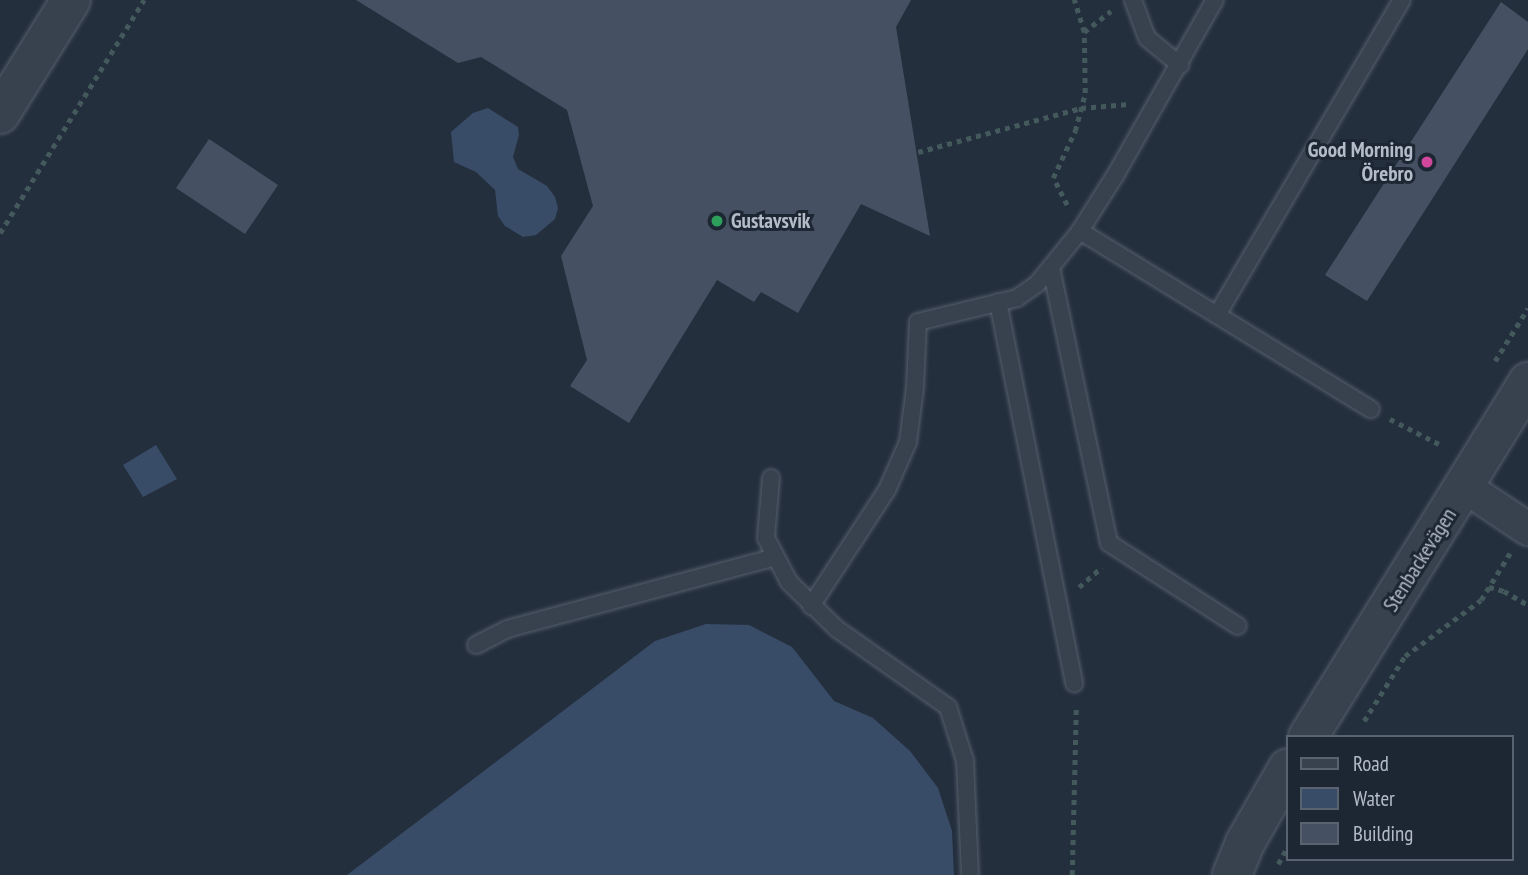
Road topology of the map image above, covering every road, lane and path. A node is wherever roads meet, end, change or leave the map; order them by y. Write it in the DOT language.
graph roads {
  1 [pos="71,0"];
  2 [pos="144,0"];
  3 [pos="1074,0"];
  4 [pos="1133,0"];
  5 [pos="1215,0"];
  6 [pos="1402,0"];
  7 [pos="1115,8"];
  8 [pos="1084,33"];
  9 [pos="1180,65"];
  10 [pos="1158,102"];
  11 [pos="1081,108"];
  12 [pos="0,114"];
  13 [pos="918,152"];
  14 [pos="1080,231"];
  15 [pos="0,233"];
  16 [pos="1051,268"];
  17 [pos="998,302"];
  18 [pos="1217,315"];
  19 [pos="1528,382"];
  20 [pos="1371,409"];
  21 [pos="1443,446"];
  22 [pos="771,478"];
  23 [pos="1465,487"];
  24 [pos="1526,528"];
  25 [pos="1121,550"];
  26 [pos="776,557"];
  27 [pos="1489,587"];
  28 [pos="1528,605"];
  29 [pos="811,606"];
  30 [pos="1058,606"];
  31 [pos="1238,626"];
  32 [pos="476,645"];
  33 [pos="1074,684"];
  34 [pos="1361,725"];
  35 [pos="1309,735"];
  36 [pos="1286,771"];
  37 [pos="1286,850"];
  38 [pos="970,875"];
  39 [pos="1072,875"];
  40 [pos="1231,875"];
  41 [pos="1272,875"];
  1 -- 12 [label="street"];
  2 -- 15 [label="path"];
  3 -- 8 [label="path"];
  4 -- 9 [label="lane"];
  5 -- 9 [label="lane"];
  6 -- 18 [label="lane"];
  7 -- 8 [label="path"];
  8 -- 11 [label="path"];
  9 -- 10 [label="lane"];
  10 -- 11 [label="path"];
  10 -- 14 [label="lane"];
  11 -- 13 [label="path"];
  11 -- 14 [label="path"];
  14 -- 16 [label="lane"];
  14 -- 18 [label="lane"];
  16 -- 17 [label="lane"];
  16 -- 25 [label="lane"];
  17 -- 29 [label="lane"];
  17 -- 30 [label="lane"];
  18 -- 20 [label="lane"];
  19 -- 23 [label="street, Stenbackevägen"];
  20 -- 21 [label="path"];
  22 -- 26 [label="lane"];
  23 -- 24 [label="street"];
  23 -- 35 [label="street, Stenbackevägen"];
  24 -- 27 [label="path"];
  25 -- 30 [label="path"];
  25 -- 31 [label="lane"];
  26 -- 29 [label="lane"];
  26 -- 32 [label="lane"];
  27 -- 28 [label="path"];
  27 -- 34 [label="path"];
  29 -- 38 [label="lane"];
  30 -- 33 [label="lane"];
  33 -- 39 [label="path"];
  36 -- 40 [label="street"];
  37 -- 41 [label="path"];
}
